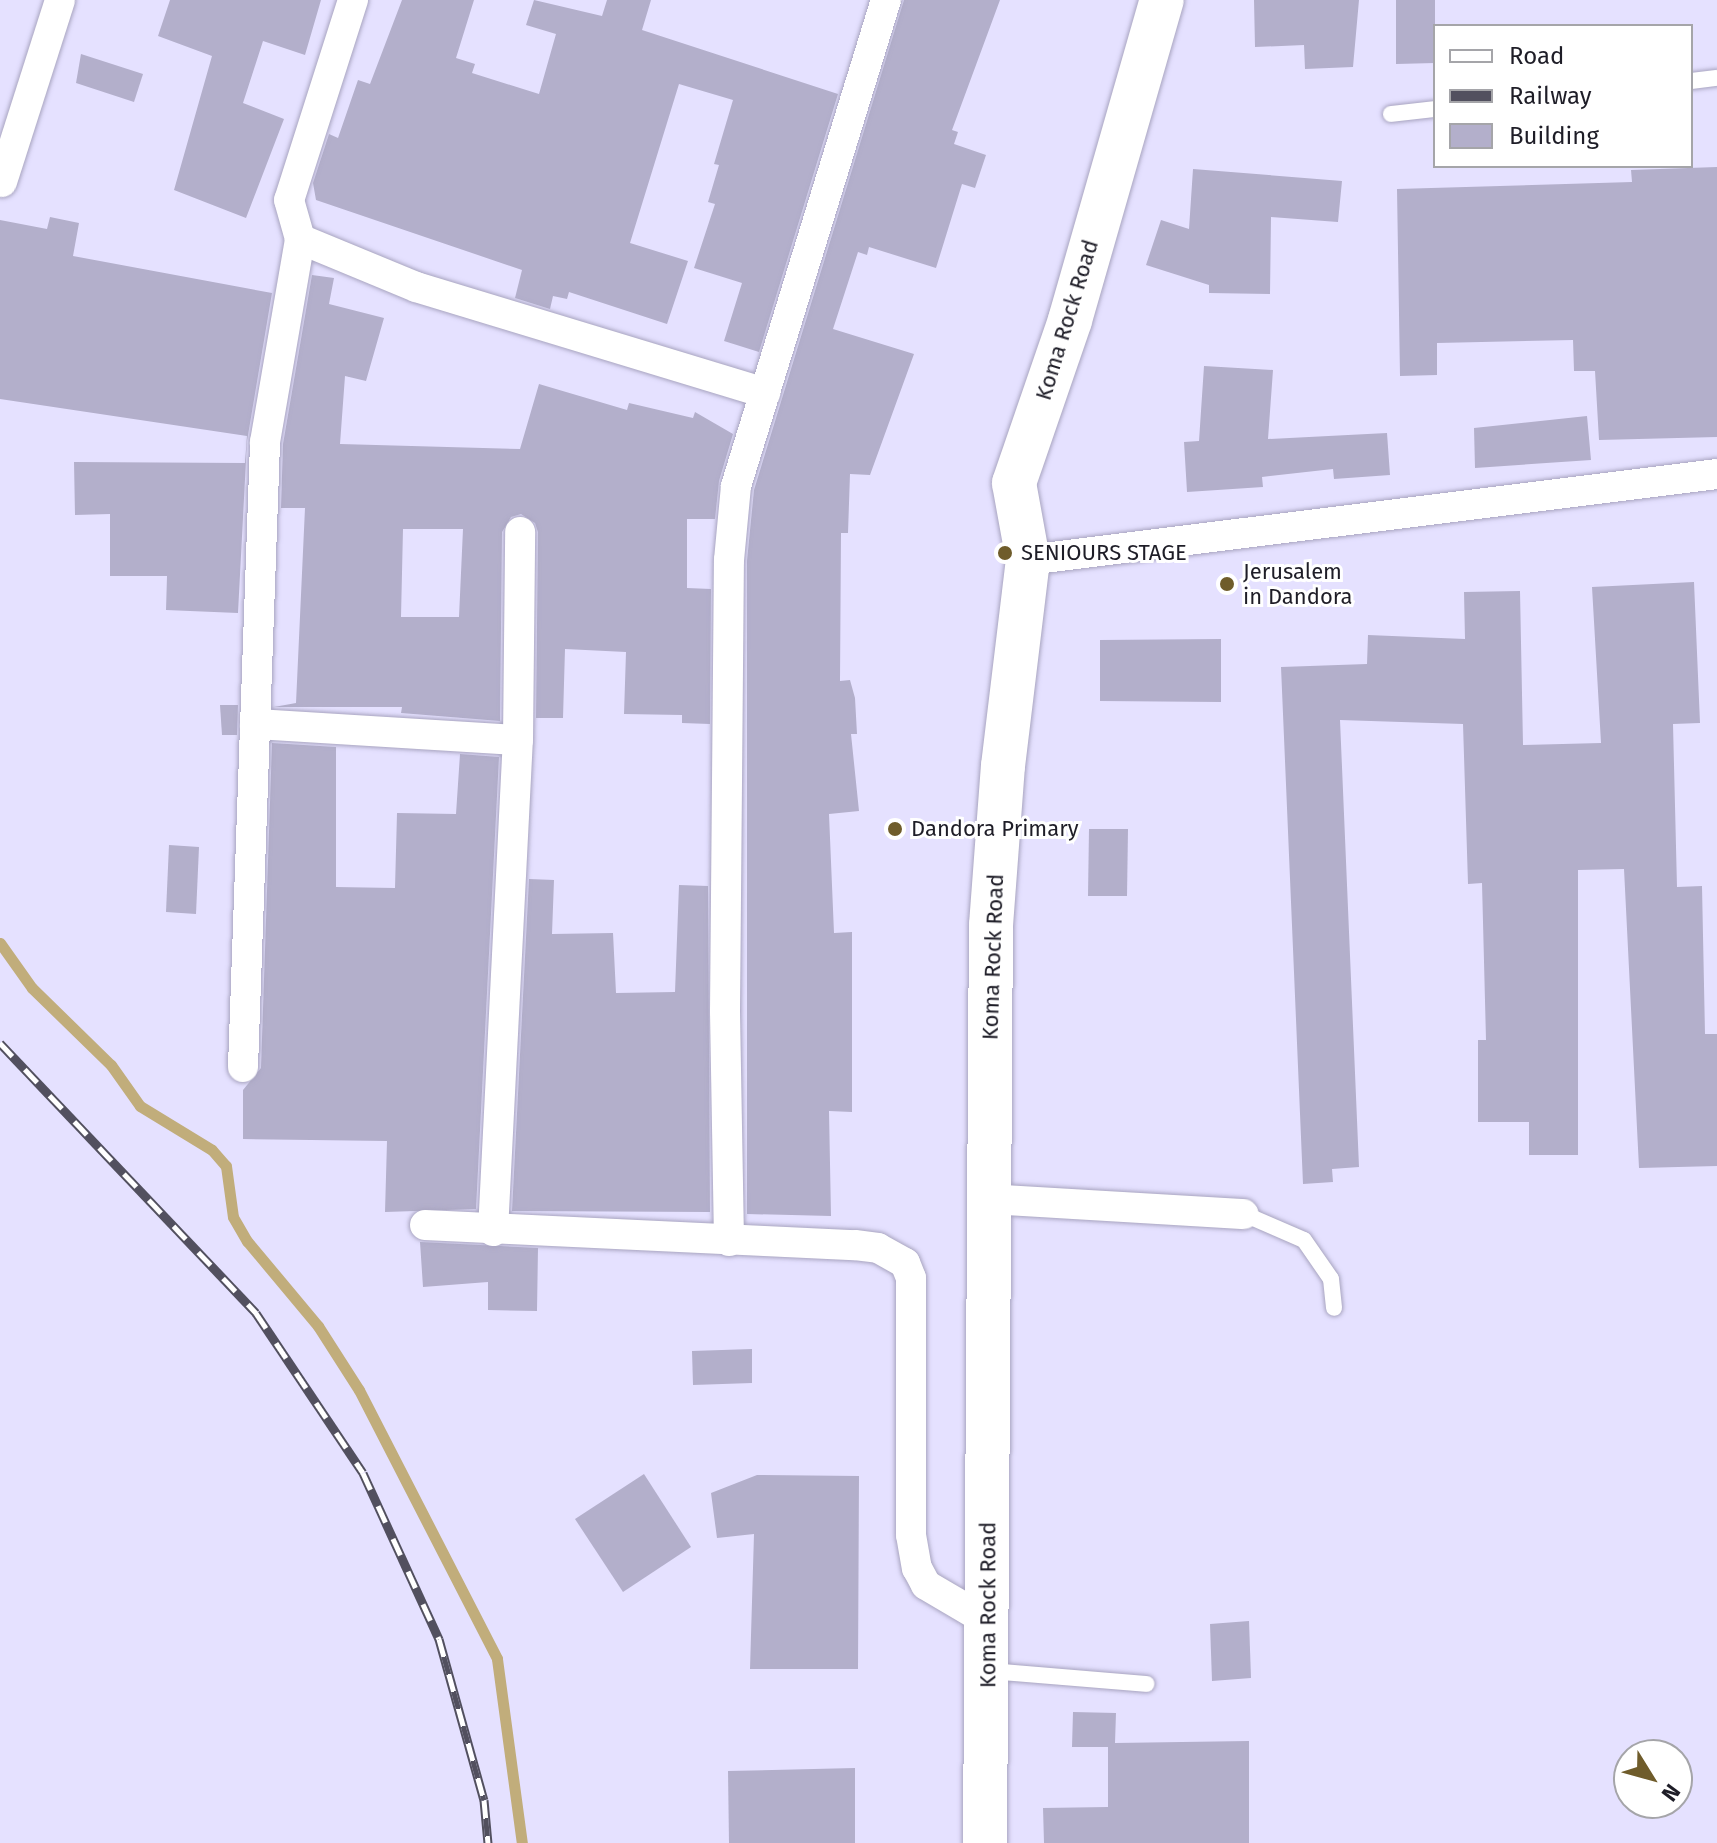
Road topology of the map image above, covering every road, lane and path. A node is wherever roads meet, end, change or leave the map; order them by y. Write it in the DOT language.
graph roads {
  1 [pos="60,0"];
  2 [pos="353,0"];
  3 [pos="886,0"];
  4 [pos="1162,0"];
  5 [pos="1717,78"];
  6 [pos="1693,81"];
  7 [pos="1433,109"];
  8 [pos="1391,114"];
  9 [pos="2,182"];
  10 [pos="300,239"];
  11 [pos="765,393"];
  12 [pos="1717,474"];
  13 [pos="520,532"];
  14 [pos="1028,560"];
  15 [pos="255,724"];
  16 [pos="518,740"];
  17 [pos="243,1067"];
  18 [pos="988,1199"];
  19 [pos="1244,1214"];
  20 [pos="425,1225"];
  21 [pos="493,1231"];
  22 [pos="729,1241"];
  23 [pos="1334,1308"];
  24 [pos="989,1622"];
  25 [pos="989,1671"];
  26 [pos="1146,1684"];
  27 [pos="985,1843"];
  1 -- 9 [label="street"];
  2 -- 10 [label="street"];
  3 -- 11 [label="street"];
  4 -- 14 [label="main road, Koma Rock Road"];
  5 -- 6 [label="lane"];
  7 -- 8 [label="lane"];
  10 -- 11 [label="street"];
  10 -- 15 [label="street"];
  11 -- 22 [label="street"];
  12 -- 14 [label="street"];
  13 -- 16 [label="street"];
  14 -- 18 [label="main road, Koma Rock Road"];
  15 -- 16 [label="street"];
  15 -- 17 [label="street"];
  16 -- 21 [label="street"];
  18 -- 19 [label="street"];
  18 -- 24 [label="main road, Koma Rock Road"];
  19 -- 23 [label="lane"];
  20 -- 21 [label="street"];
  21 -- 22 [label="street"];
  22 -- 24 [label="street"];
  24 -- 25 [label="main road, Koma Rock Road"];
  25 -- 26 [label="lane"];
  25 -- 27 [label="main road, Koma Rock Road"];
}
